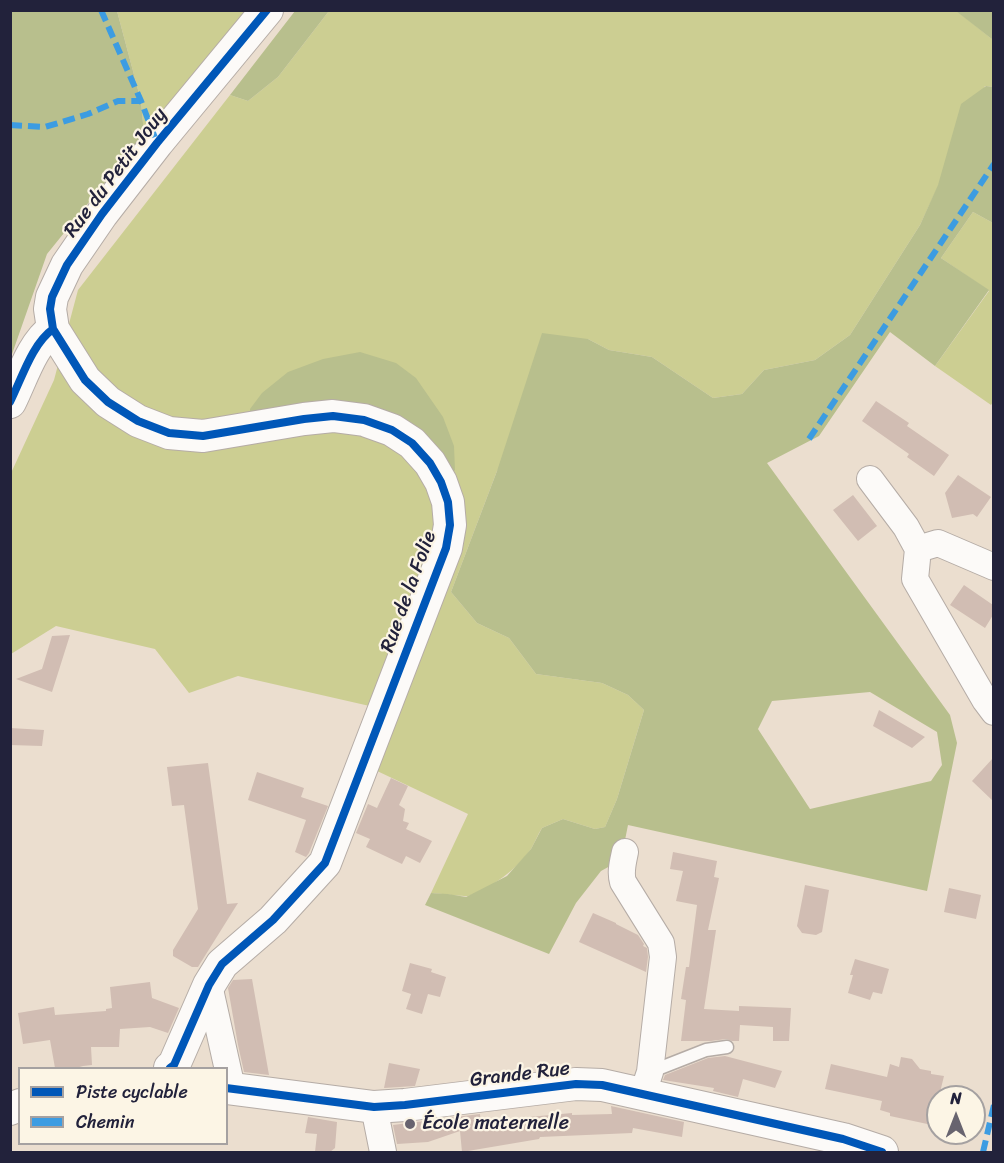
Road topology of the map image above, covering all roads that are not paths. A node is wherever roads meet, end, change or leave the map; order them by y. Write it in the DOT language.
graph roads {
  1 [pos="267,10"];
  2 [pos="53,329"];
  3 [pos="10,402"];
  4 [pos="870,479"];
  5 [pos="918,549"];
  6 [pos="993,567"];
  7 [pos="993,712"];
  8 [pos="625,852"];
  9 [pos="209,985"];
  10 [pos="727,1047"];
  11 [pos="171,1067"];
  12 [pos="225,1067"];
  13 [pos="646,1083"];
  14 [pos="229,1088"];
  15 [pos="374,1107"];
  16 [pos="383,1152"];
  17 [pos="882,1152"];
  1 -- 2 [label="street, Rue du Petit Jouy"];
  2 -- 3 [label="street"];
  2 -- 9 [label="street, Rue de la Folie"];
  4 -- 5 [label="street"];
  5 -- 6 [label="street"];
  5 -- 7 [label="street"];
  8 -- 13 [label="street"];
  9 -- 11 [label="street, Rue de la Folie"];
  9 -- 12 [label="street"];
  10 -- 13 [label="lane"];
  13 -- 15 [label="street, Grande Rue"];
  13 -- 17 [label="street, Grande Rue"];
  14 -- 15 [label="street, Grande Rue"];
  15 -- 16 [label="street"];
}
